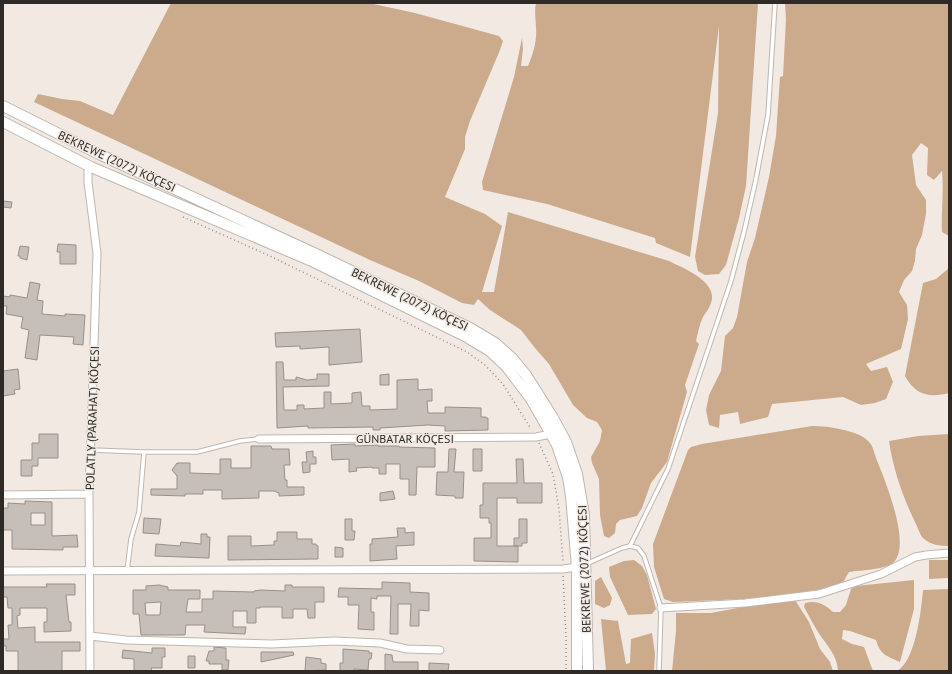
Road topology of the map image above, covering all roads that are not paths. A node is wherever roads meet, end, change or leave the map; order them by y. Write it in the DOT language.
graph roads {
  1 [pos="775,3"];
  2 [pos="3,106"];
  3 [pos="3,122"];
  4 [pos="91,167"];
  5 [pos="551,434"];
  6 [pos="258,439"];
  7 [pos="91,450"];
  8 [pos="144,452"];
  9 [pos="89,494"];
  10 [pos="3,495"];
  11 [pos="630,546"];
  12 [pos="949,553"];
  13 [pos="581,566"];
  14 [pos="90,570"];
  15 [pos="3,571"];
  16 [pos="127,571"];
  17 [pos="661,608"];
  18 [pos="90,636"];
  19 [pos="440,650"];
  20 [pos="90,671"];
  21 [pos="577,671"];
  22 [pos="588,671"];
  23 [pos="659,671"];
  1 -- 11 [label="lane"];
  2 -- 13 [label="main road, BEKREWE (2072) KÖÇESI"];
  3 -- 4 [label="main road, BEKREWE (2072) KÖÇESI"];
  4 -- 5 [label="main road, BEKREWE (2072) KÖÇESI"];
  4 -- 7 [label="street, POLATLY (PARAHAT) KÖÇESI"];
  5 -- 6 [label="street, GÜNBATAR KÖÇESI"];
  5 -- 13 [label="main road, BEKREWE (2072) KÖÇESI"];
  6 -- 8 [label="lane"];
  7 -- 8 [label="lane"];
  7 -- 9 [label="street, POLATLY (PARAHAT) KÖÇESI"];
  8 -- 16 [label="lane"];
  9 -- 10 [label="street"];
  9 -- 14 [label="street, POLATLY (PARAHAT) KÖÇESI"];
  11 -- 13 [label="lane"];
  11 -- 17 [label="lane"];
  12 -- 17 [label="street"];
  13 -- 16 [label="street"];
  13 -- 21 [label="main road, BEKREWE (2072) KÖÇESI"];
  13 -- 22 [label="main road, BEKREWE (2072) KÖÇESI"];
  14 -- 15 [label="street"];
  14 -- 16 [label="street"];
  14 -- 18 [label="street, POLATLY (PARAHAT) KÖÇESI"];
  17 -- 23 [label="lane"];
  18 -- 19 [label="street"];
  18 -- 20 [label="street, POLATLY (PARAHAT) KÖÇESI"];
}
